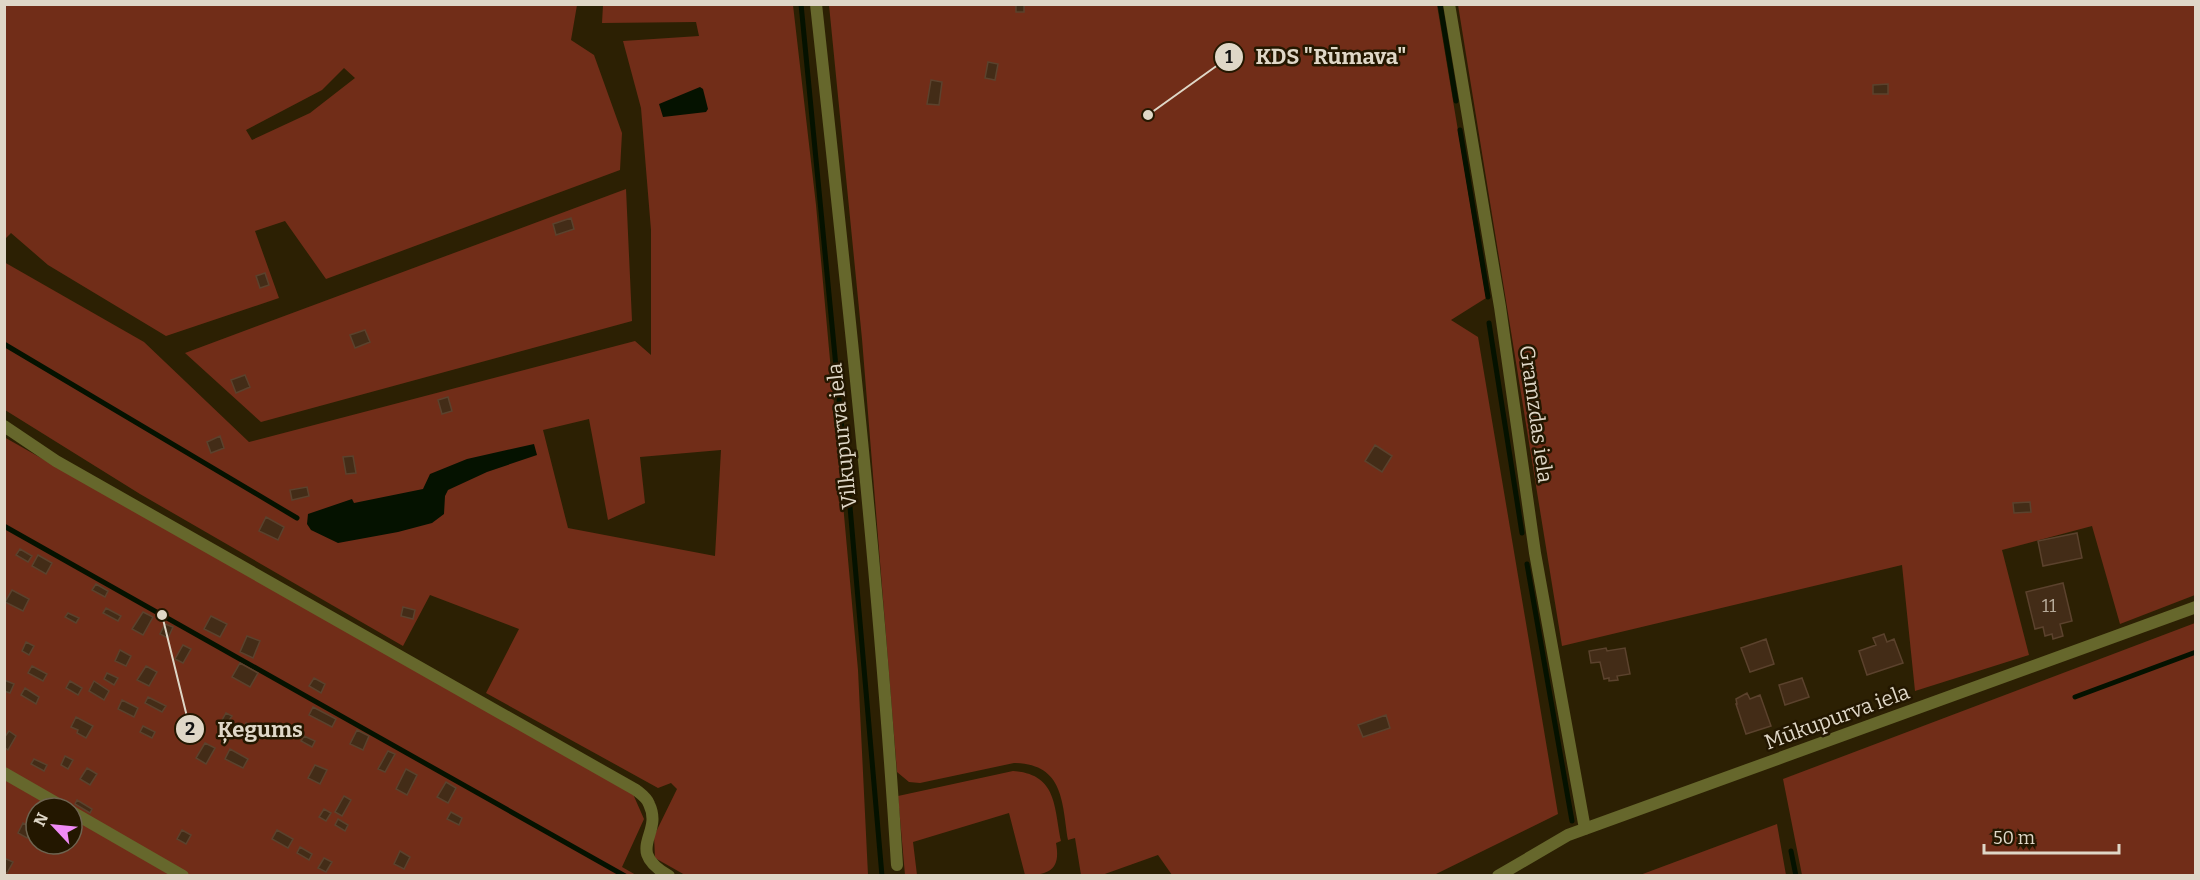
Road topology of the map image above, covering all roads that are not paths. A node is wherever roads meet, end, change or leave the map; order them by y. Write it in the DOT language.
graph roads {
  1 [pos="816,4"];
  2 [pos="1449,4"];
  3 [pos="4,426"];
  4 [pos="2196,607"];
  5 [pos="4,773"];
  6 [pos="44,796"];
  7 [pos="84,819"];
  8 [pos="1585,829"];
  9 [pos="897,865"];
  10 [pos="183,876"];
  11 [pos="669,876"];
  12 [pos="1498,876"];
  1 -- 9 [label="street, Vilkupurva iela"];
  2 -- 8 [label="street, Gramzdas iela"];
  3 -- 11 [label="street"];
  4 -- 8 [label="street, Mūkupurva iela"];
  5 -- 6 [label="street"];
  7 -- 10 [label="street"];
  8 -- 12 [label="street, Mūkupurva iela"];
}
